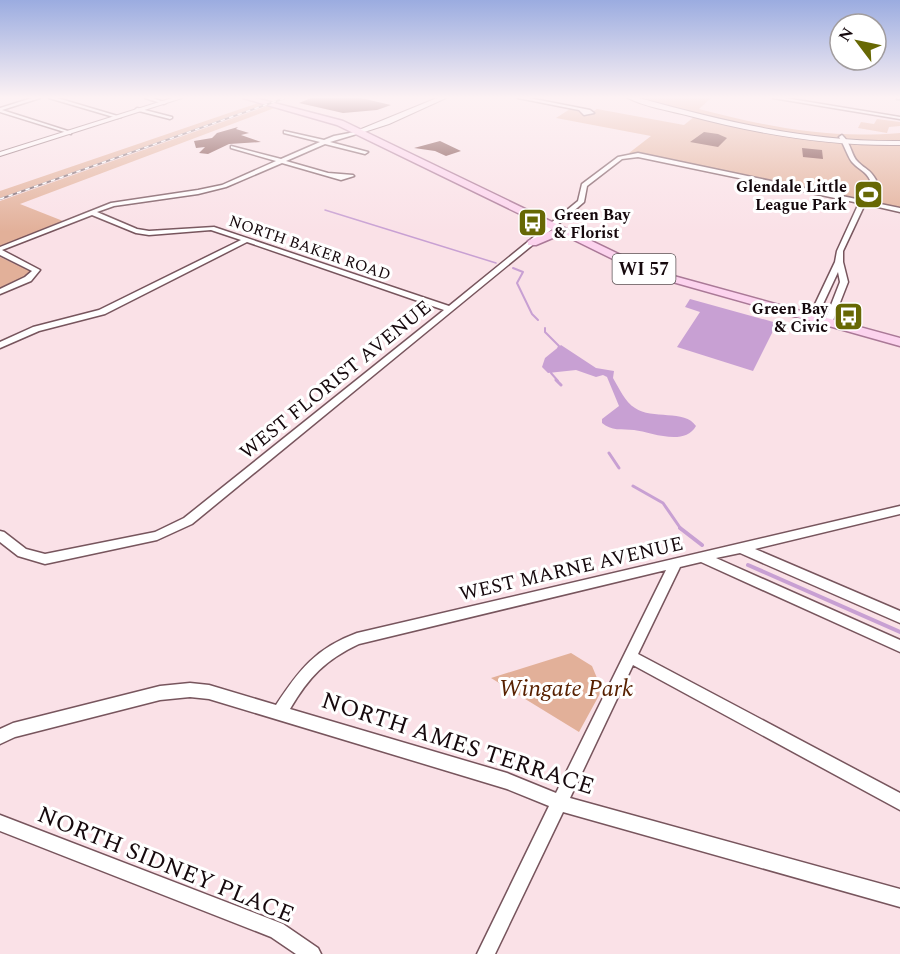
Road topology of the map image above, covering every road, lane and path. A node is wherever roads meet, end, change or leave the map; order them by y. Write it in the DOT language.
graph roads {
  1 [pos="31,143"];
  2 [pos="324,143"];
  3 [pos="327,143"];
  4 [pos="388,143"];
  5 [pos="393,143"];
  6 [pos="846,143"];
  7 [pos="233,147"];
  8 [pos="0,152"];
  9 [pos="365,152"];
  10 [pos="282,161"];
  11 [pos="329,174"];
  12 [pos="862,202"];
  13 [pos="514,204"];
  14 [pos="900,210"];
  15 [pos="91,212"];
  16 [pos="558,227"];
  17 [pos="248,239"];
  18 [pos="532,243"];
  19 [pos="0,250"];
  20 [pos="839,262"];
  21 [pos="0,292"];
  22 [pos="450,309"];
  23 [pos="814,315"];
  24 [pos="829,319"];
  25 [pos="900,334"];
  26 [pos="900,342"];
  27 [pos="0,345"];
  28 [pos="900,510"];
  29 [pos="0,535"];
  30 [pos="740,548"];
  31 [pos="704,558"];
  32 [pos="675,564"];
  33 [pos="900,617"];
  34 [pos="900,646"];
  35 [pos="630,657"];
  36 [pos="280,712"];
  37 [pos="0,736"];
  38 [pos="900,802"];
  39 [pos="561,803"];
  40 [pos="0,823"];
  41 [pos="900,898"];
  42 [pos="312,954"];
  43 [pos="486,954"];
  1 -- 8 [label="street"];
  2 -- 10 [label="street"];
  3 -- 9 [label="street"];
  4 -- 13 [label="main road, WI 57"];
  5 -- 13 [label="main road, WI 57"];
  6 -- 12 [label="street"];
  7 -- 10 [label="street"];
  10 -- 11 [label="street"];
  10 -- 15 [label="street"];
  12 -- 14 [label="street"];
  12 -- 16 [label="street"];
  12 -- 20 [label="street"];
  13 -- 16 [label="main road, WI 57"];
  15 -- 17 [label="street, NORTH BAKER ROAD"];
  15 -- 19 [label="street"];
  16 -- 18 [label="main road"];
  16 -- 23 [label="main road, WI 57"];
  17 -- 22 [label="street, NORTH BAKER ROAD"];
  17 -- 27 [label="street"];
  18 -- 22 [label="street, WEST FLORIST AVENUE"];
  19 -- 21 [label="street"];
  20 -- 23 [label="street"];
  20 -- 24 [label="street"];
  22 -- 29 [label="street, WEST FLORIST AVENUE"];
  23 -- 24 [label="main road, WI 57"];
  24 -- 25 [label="main road, WI 57"];
  24 -- 26 [label="main road, WI 57"];
  28 -- 30 [label="street, WEST MARNE AVENUE"];
  30 -- 31 [label="street, WEST MARNE AVENUE"];
  30 -- 33 [label="street"];
  31 -- 32 [label="street, WEST MARNE AVENUE"];
  31 -- 34 [label="street"];
  32 -- 35 [label="street"];
  32 -- 36 [label="street, WEST MARNE AVENUE"];
  35 -- 38 [label="street"];
  35 -- 39 [label="street"];
  36 -- 37 [label="street, NORTH AMES TERRACE"];
  36 -- 39 [label="street, NORTH AMES TERRACE"];
  39 -- 41 [label="street, NORTH AMES TERRACE"];
  39 -- 43 [label="street"];
  40 -- 42 [label="street, NORTH SIDNEY PLACE"];
}
